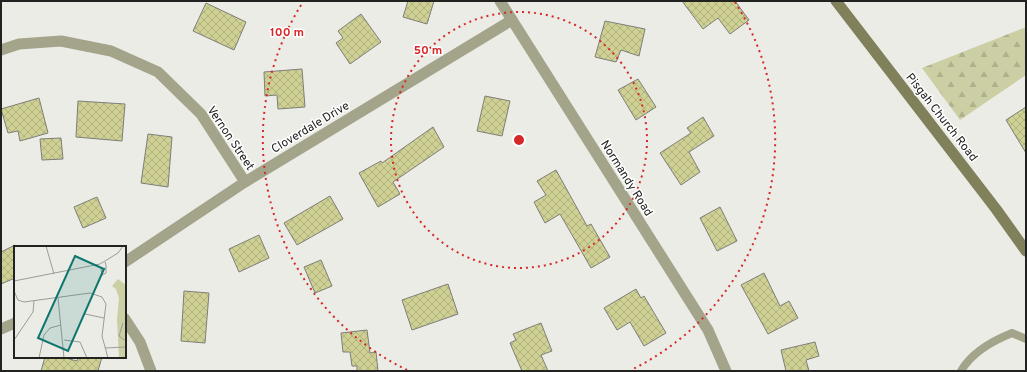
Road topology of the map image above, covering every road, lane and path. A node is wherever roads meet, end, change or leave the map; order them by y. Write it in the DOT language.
graph roads {
  1 [pos="500,1"];
  2 [pos="836,1"];
  3 [pos="512,20"];
  4 [pos="1,50"];
  5 [pos="245,182"];
  6 [pos="1026,251"];
  7 [pos="126,261"];
  8 [pos="126,321"];
  9 [pos="14,323"];
  10 [pos="1,329"];
  11 [pos="1026,339"];
  12 [pos="151,371"];
  13 [pos="726,371"];
  14 [pos="961,371"];
  1 -- 3 [label="street, Normandy Road"];
  2 -- 6 [label="main road, Pisgah Church Road"];
  3 -- 5 [label="street, Cloverdale Drive"];
  3 -- 13 [label="street, Normandy Road"];
  4 -- 5 [label="street, Vernon Street"];
  5 -- 7 [label="street, Cloverdale Drive"];
  8 -- 12 [label="street"];
  9 -- 10 [label="street"];
  11 -- 14 [label="lane"];
}
